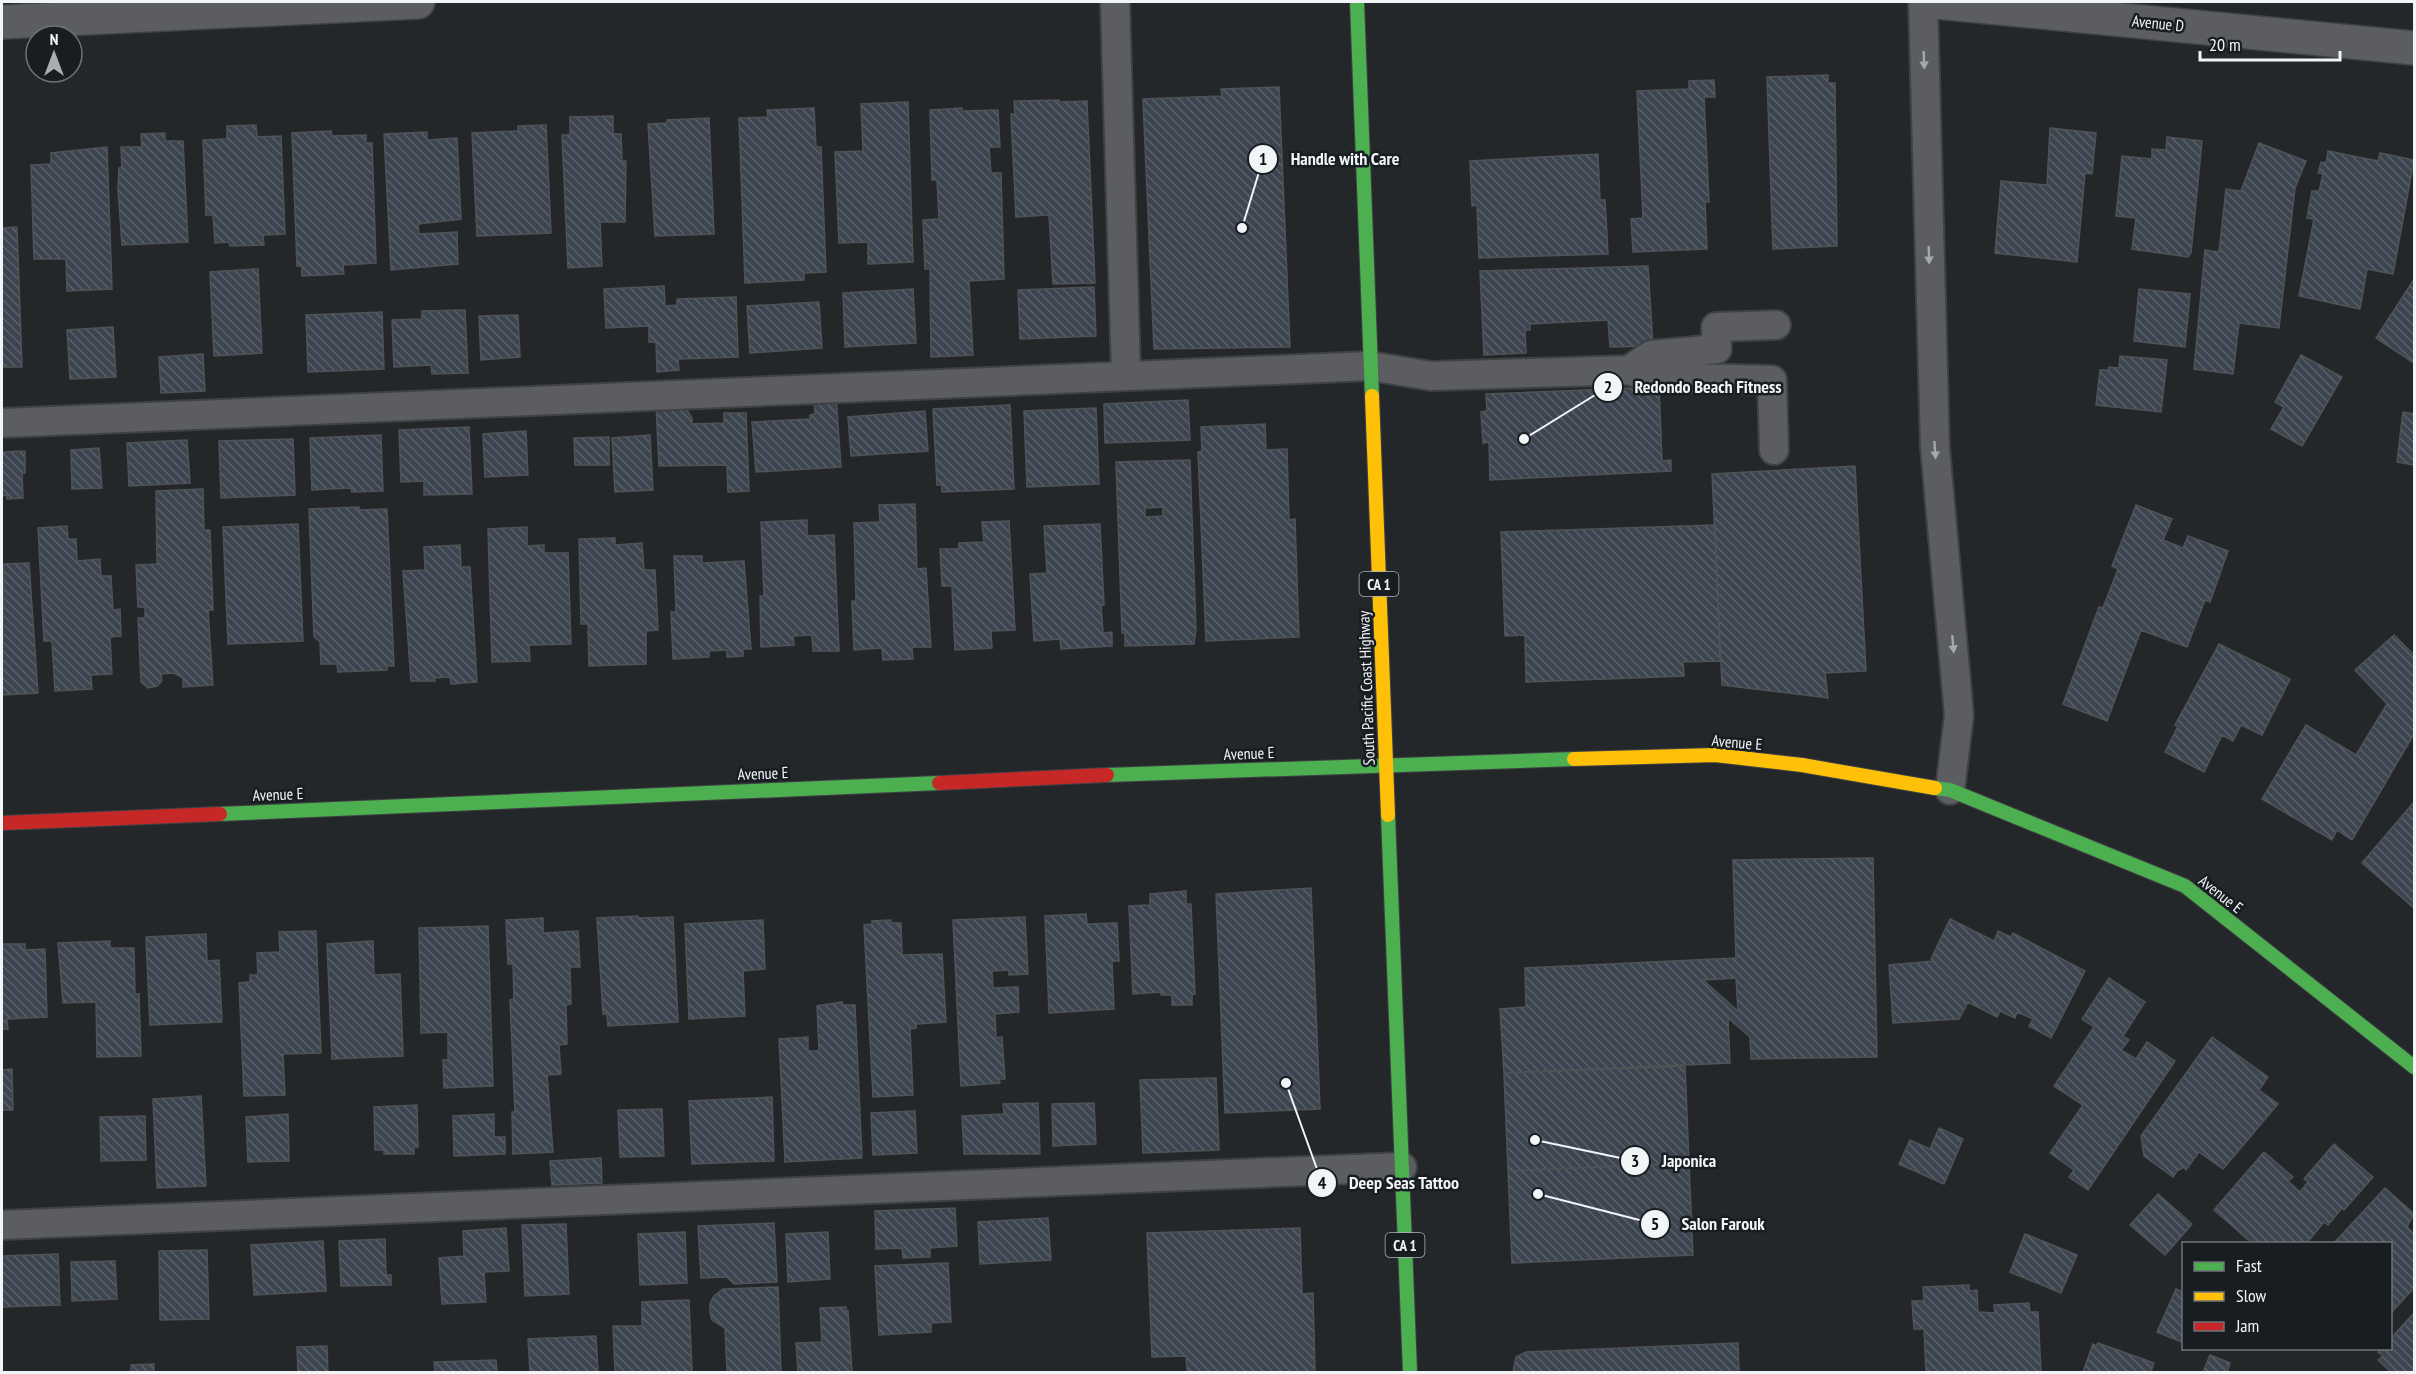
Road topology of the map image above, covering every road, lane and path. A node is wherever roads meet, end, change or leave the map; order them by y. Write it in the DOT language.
graph roads {
  1 [pos="418,2"];
  2 [pos="1115,2"];
  3 [pos="1357,2"];
  4 [pos="1923,2"];
  5 [pos="1936,2"];
  6 [pos="2,22"];
  7 [pos="2415,48"];
  8 [pos="1776,325"];
  9 [pos="1370,366"];
  10 [pos="1629,370"];
  11 [pos="1126,374"];
  12 [pos="2,423"];
  13 [pos="1774,450"];
  14 [pos="1385,765"];
  15 [pos="1950,790"];
  16 [pos="2,823"];
  17 [pos="2415,1067"];
  18 [pos="1401,1167"];
  19 [pos="2,1226"];
  20 [pos="1410,1372"];
  1 -- 6 [label="street"];
  2 -- 11 [label="lane"];
  3 -- 9 [label="main road, South Pacific Coast Highway / CA 1"];
  4 -- 15 [label="lane, one-way"];
  5 -- 7 [label="street, Avenue D"];
  8 -- 10 [label="lane"];
  9 -- 10 [label="lane"];
  9 -- 11 [label="lane"];
  9 -- 14 [label="main road, South Pacific Coast Highway / CA 1"];
  10 -- 13 [label="lane"];
  11 -- 12 [label="lane"];
  14 -- 15 [label="main road, Avenue E"];
  14 -- 16 [label="main road, Avenue E"];
  14 -- 18 [label="main road, South Pacific Coast Highway / CA 1"];
  15 -- 17 [label="main road, Avenue E"];
  18 -- 19 [label="lane"];
  18 -- 20 [label="main road, South Pacific Coast Highway / CA 1"];
}
